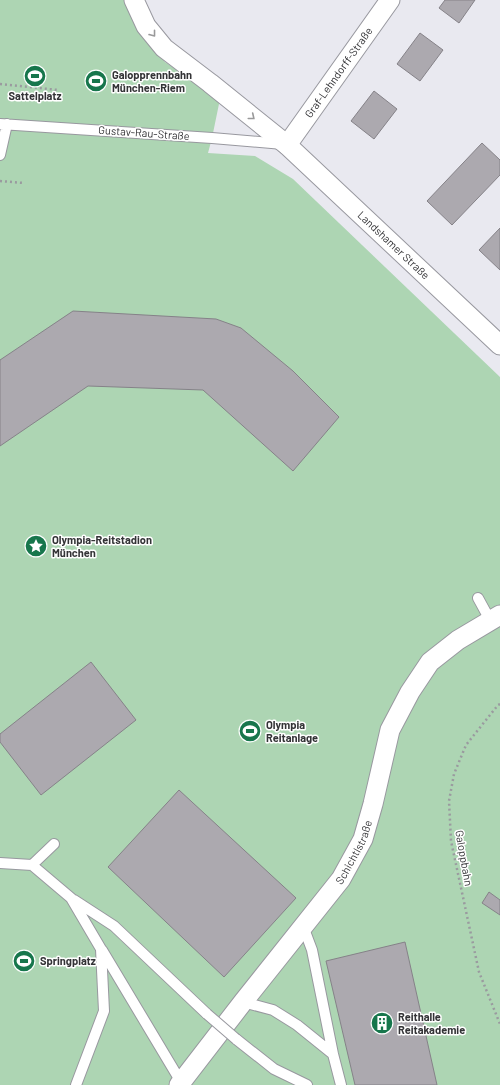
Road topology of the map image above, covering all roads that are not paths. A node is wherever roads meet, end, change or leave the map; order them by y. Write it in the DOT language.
graph roads {
  1 [pos="134,0"];
  2 [pos="390,0"];
  3 [pos="4,124"];
  4 [pos="287,145"];
  5 [pos="0,155"];
  6 [pos="500,345"];
  7 [pos="478,598"];
  8 [pos="495,617"];
  9 [pos="54,844"];
  10 [pos="0,863"];
  11 [pos="32,865"];
  12 [pos="71,898"];
  13 [pos="303,926"];
  14 [pos="101,949"];
  15 [pos="242,1002"];
  16 [pos="333,1054"];
  17 [pos="180,1083"];
  18 [pos="76,1085"];
  19 [pos="307,1085"];
  20 [pos="341,1085"];
  1 -- 4 [label="street, Landshamer Straße, one-way"];
  2 -- 4 [label="street, Graf-Lehndorff-Straße"];
  3 -- 4 [label="lane, Gustav-Rau-Straße"];
  3 -- 5 [label="lane"];
  4 -- 6 [label="street, Landshamer Straße"];
  7 -- 8 [label="lane"];
  8 -- 13 [label="street, Schichtlstraße"];
  9 -- 11 [label="lane"];
  10 -- 11 [label="lane"];
  11 -- 12 [label="lane"];
  12 -- 14 [label="lane"];
  12 -- 19 [label="lane, bridge"];
  13 -- 15 [label="street, Schichtlstraße"];
  13 -- 16 [label="lane"];
  14 -- 17 [label="lane"];
  14 -- 18 [label="lane"];
  15 -- 16 [label="lane"];
  15 -- 17 [label="street, Schichtlstraße"];
  16 -- 20 [label="lane"];
}
